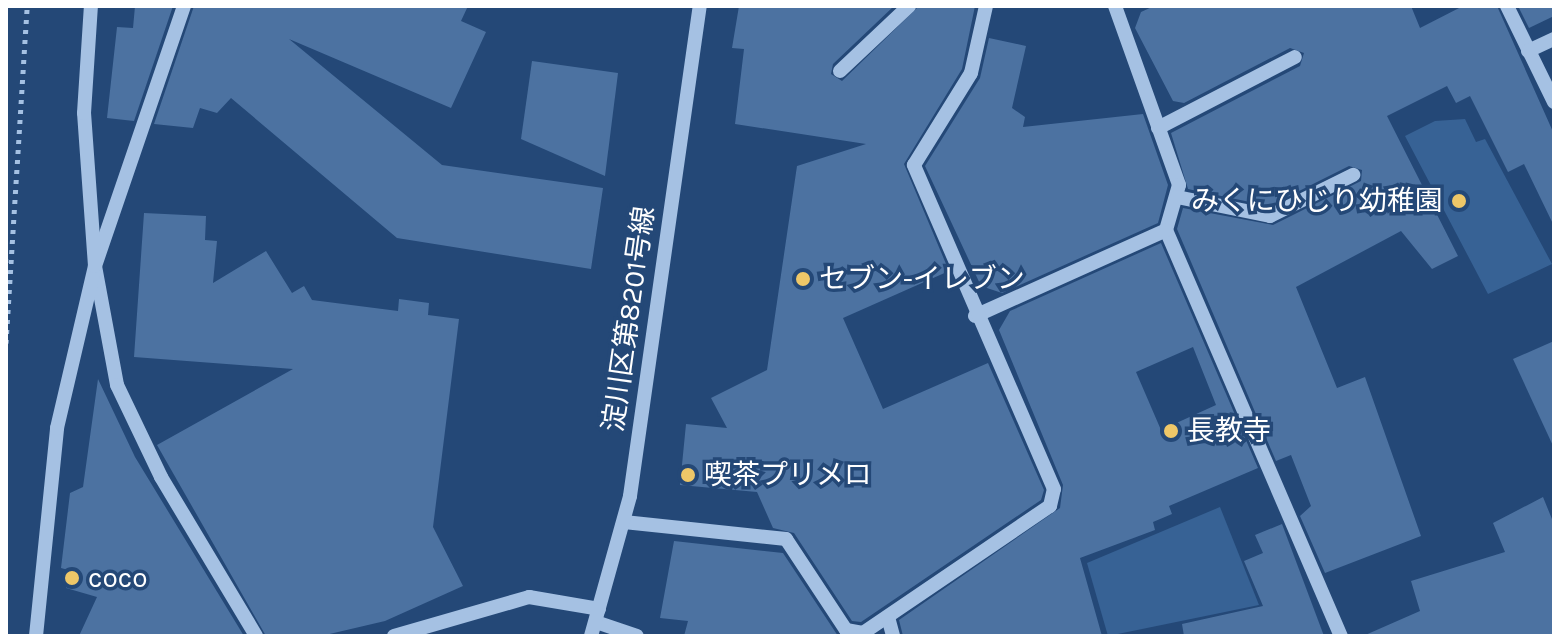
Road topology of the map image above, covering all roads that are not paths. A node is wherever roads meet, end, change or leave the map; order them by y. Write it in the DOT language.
graph roads {
  1 [pos="91,6"];
  2 [pos="184,6"];
  3 [pos="700,6"];
  4 [pos="909,6"];
  5 [pos="986,6"];
  6 [pos="1507,6"];
  7 [pos="1120,7"];
  8 [pos="1554,39"];
  9 [pos="1528,51"];
  10 [pos="1295,57"];
  11 [pos="840,71"];
  12 [pos="1554,102"];
  13 [pos="1158,128"];
  14 [pos="1353,175"];
  15 [pos="1177,197"];
  16 [pos="1166,230"];
  17 [pos="95,266"];
  18 [pos="975,316"];
  19 [pos="624,522"];
  20 [pos="888,617"];
  21 [pos="595,622"];
  22 [pos="36,636"];
  23 [pos="256,636"];
  24 [pos="394,636"];
  25 [pos="637,636"];
  26 [pos="893,636"];
  27 [pos="1341,636"];
  1 -- 17 [label="street"];
  2 -- 17 [label="street"];
  3 -- 19 [label="street, 淀川区第8201号線"];
  4 -- 11 [label="street"];
  5 -- 18 [label="street"];
  6 -- 9 [label="street"];
  7 -- 13 [label="street"];
  8 -- 9 [label="street"];
  9 -- 12 [label="street"];
  10 -- 13 [label="street"];
  13 -- 15 [label="street"];
  14 -- 15 [label="street"];
  15 -- 16 [label="street"];
  16 -- 18 [label="street"];
  16 -- 27 [label="street"];
  17 -- 22 [label="street"];
  17 -- 23 [label="street"];
  18 -- 20 [label="street"];
  19 -- 20 [label="street"];
  19 -- 21 [label="street, 淀川区第8201号線"];
  20 -- 26 [label="street"];
  21 -- 24 [label="street"];
  21 -- 25 [label="street"];
}
